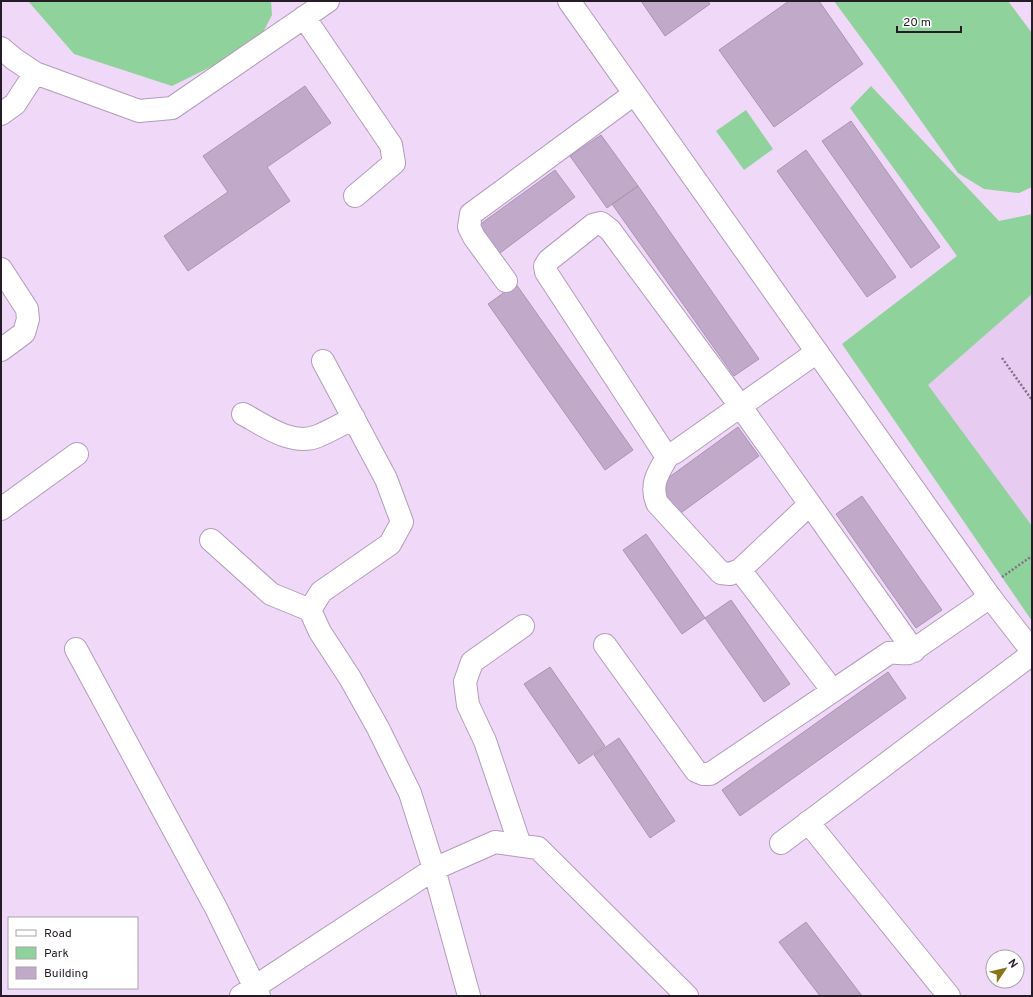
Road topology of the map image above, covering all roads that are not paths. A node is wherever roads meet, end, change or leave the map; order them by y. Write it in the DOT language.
graph roads {
  1 [pos="328,1"];
  2 [pos="568,1"];
  3 [pos="304,17"];
  4 [pos="1,48"];
  5 [pos="35,73"];
  6 [pos="634,94"];
  7 [pos="1,114"];
  8 [pos="355,196"];
  9 [pos="1,269"];
  10 [pos="506,281"];
  11 [pos="1,350"];
  12 [pos="817,352"];
  13 [pos="323,361"];
  14 [pos="741,407"];
  15 [pos="243,414"];
  16 [pos="354,418"];
  17 [pos="76,454"];
  18 [pos="669,454"];
  19 [pos="810,504"];
  20 [pos="1,509"];
  21 [pos="211,540"];
  22 [pos="740,570"];
  23 [pos="988,593"];
  24 [pos="310,610"];
  25 [pos="523,626"];
  26 [pos="604,645"];
  27 [pos="76,649"];
  28 [pos="914,651"];
  29 [pos="1032,653"];
  30 [pos="833,691"];
  31 [pos="808,822"];
  32 [pos="781,843"];
  33 [pos="520,845"];
  34 [pos="434,869"];
  35 [pos="251,993"];
  36 [pos="469,996"];
  37 [pos="687,996"];
  38 [pos="949,996"];
  1 -- 3 [label="street"];
  2 -- 6 [label="street"];
  3 -- 5 [label="street"];
  3 -- 8 [label="street"];
  4 -- 5 [label="street"];
  5 -- 7 [label="street"];
  6 -- 10 [label="street"];
  6 -- 12 [label="street"];
  9 -- 11 [label="street"];
  12 -- 14 [label="street"];
  12 -- 23 [label="street"];
  13 -- 16 [label="street"];
  14 -- 18 [label="street"];
  14 -- 18 [label="street"];
  14 -- 19 [label="street"];
  15 -- 16 [label="street"];
  16 -- 24 [label="street"];
  17 -- 20 [label="street"];
  18 -- 22 [label="street"];
  19 -- 22 [label="street"];
  19 -- 28 [label="street"];
  21 -- 24 [label="street"];
  22 -- 30 [label="street"];
  23 -- 28 [label="street"];
  23 -- 29 [label="street"];
  24 -- 34 [label="street"];
  25 -- 33 [label="street"];
  26 -- 30 [label="street"];
  27 -- 35 [label="street"];
  28 -- 30 [label="street"];
  29 -- 31 [label="street"];
  31 -- 32 [label="street"];
  31 -- 38 [label="street"];
  33 -- 34 [label="street"];
  33 -- 37 [label="street"];
  34 -- 35 [label="street"];
  34 -- 36 [label="street"];
}
